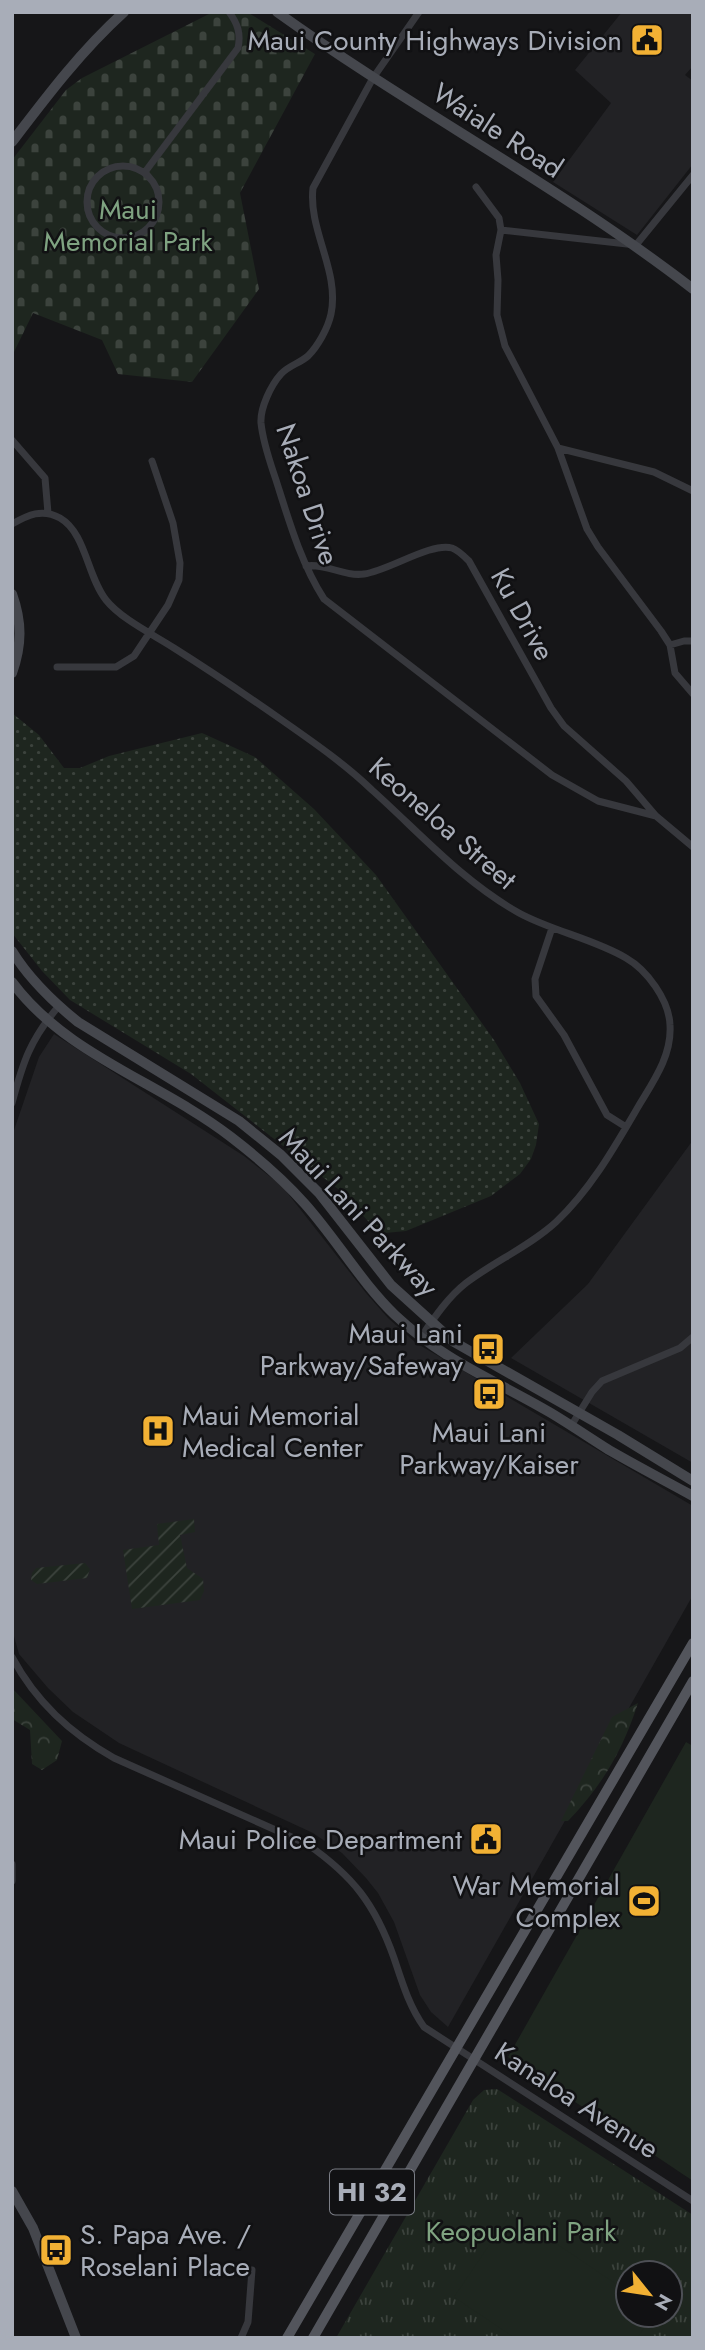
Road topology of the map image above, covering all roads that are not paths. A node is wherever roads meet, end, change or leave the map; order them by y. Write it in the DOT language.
graph roads {
  1 [pos="124,12"];
  2 [pos="229,12"];
  3 [pos="277,12"];
  4 [pos="419,12"];
  5 [pos="373,78"];
  6 [pos="12,142"];
  7 [pos="145,172"];
  8 [pos="693,175"];
  9 [pos="476,187"];
  10 [pos="501,230"];
  11 [pos="636,245"];
  12 [pos="693,289"];
  13 [pos="12,440"];
  14 [pos="558,448"];
  15 [pos="152,461"];
  16 [pos="693,491"];
  17 [pos="48,513"];
  18 [pos="12,524"];
  19 [pos="306,566"];
  20 [pos="12,594"];
  21 [pos="150,633"];
  22 [pos="693,641"];
  23 [pos="670,645"];
  24 [pos="57,667"];
  25 [pos="12,673"];
  26 [pos="693,694"];
  27 [pos="656,816"];
  28 [pos="693,847"];
  29 [pos="552,928"];
  30 [pos="12,951"];
  31 [pos="12,982"];
  32 [pos="58,1007"];
  33 [pos="47,1020"];
  34 [pos="12,1103"];
  35 [pos="626,1127"];
  36 [pos="431,1323"];
  37 [pos="421,1336"];
  38 [pos="693,1337"];
  39 [pos="578,1413"];
  40 [pos="571,1426"];
  41 [pos="693,1481"];
  42 [pos="693,1496"];
  43 [pos="693,1643"];
  44 [pos="12,1657"];
  45 [pos="693,1681"];
  46 [pos="12,1864"];
  47 [pos="12,1881"];
  48 [pos="456,2047"];
  49 [pos="474,2057"];
  50 [pos="12,2191"];
  51 [pos="693,2201"];
  52 [pos="252,2270"];
  53 [pos="76,2338"];
  54 [pos="241,2338"];
  55 [pos="287,2338"];
  56 [pos="313,2338"];
  1 -- 6 [label="main road"];
  2 -- 7 [label="street"];
  3 -- 5 [label="main road, Waiale Road"];
  4 -- 5 [label="street, Nakoa Drive"];
  5 -- 11 [label="main road, Waiale Road"];
  5 -- 19 [label="street, Nakoa Drive"];
  7 -- 7 [label="street"];
  8 -- 11 [label="street"];
  9 -- 10 [label="street"];
  10 -- 11 [label="street"];
  10 -- 14 [label="street"];
  11 -- 12 [label="main road, Waiale Road"];
  13 -- 17 [label="street"];
  14 -- 16 [label="street"];
  14 -- 23 [label="street"];
  15 -- 21 [label="street"];
  17 -- 18 [label="street"];
  17 -- 21 [label="street, Keoneloa Street"];
  19 -- 27 [label="street, Nakoa Drive"];
  19 -- 27 [label="street, Ku Drive"];
  20 -- 25 [label="main road"];
  21 -- 24 [label="street"];
  21 -- 29 [label="street, Keoneloa Street"];
  22 -- 23 [label="street"];
  23 -- 26 [label="street"];
  27 -- 28 [label="street, Nakoa Drive"];
  29 -- 35 [label="street"];
  29 -- 35 [label="street, Keoneloa Street"];
  30 -- 32 [label="main road, Maui Lani Parkway"];
  31 -- 33 [label="main road, Maui Lani Parkway"];
  32 -- 33 [label="street"];
  32 -- 36 [label="main road, Maui Lani Parkway"];
  33 -- 34 [label="street"];
  33 -- 37 [label="main road, Maui Lani Parkway"];
  35 -- 36 [label="street, Keoneloa Street"];
  36 -- 37 [label="street, Keoneloa Street"];
  36 -- 39 [label="main road, Maui Lani Parkway"];
  37 -- 40 [label="main road, Maui Lani Parkway"];
  38 -- 39 [label="street"];
  39 -- 40 [label="street"];
  39 -- 41 [label="main road, Maui Lani Parkway"];
  40 -- 42 [label="main road, Maui Lani Parkway"];
  43 -- 48 [label="main road, HI 32"];
  44 -- 48 [label="street, Kanaloa Avenue"];
  45 -- 49 [label="main road, HI 32"];
  46 -- 47 [label="street"];
  48 -- 49 [label="street, Kanaloa Avenue"];
  48 -- 55 [label="main road, HI 32"];
  49 -- 51 [label="street, Kanaloa Avenue"];
  49 -- 56 [label="main road, HI 32"];
  50 -- 53 [label="main road"];
  52 -- 54 [label="street"];
}
